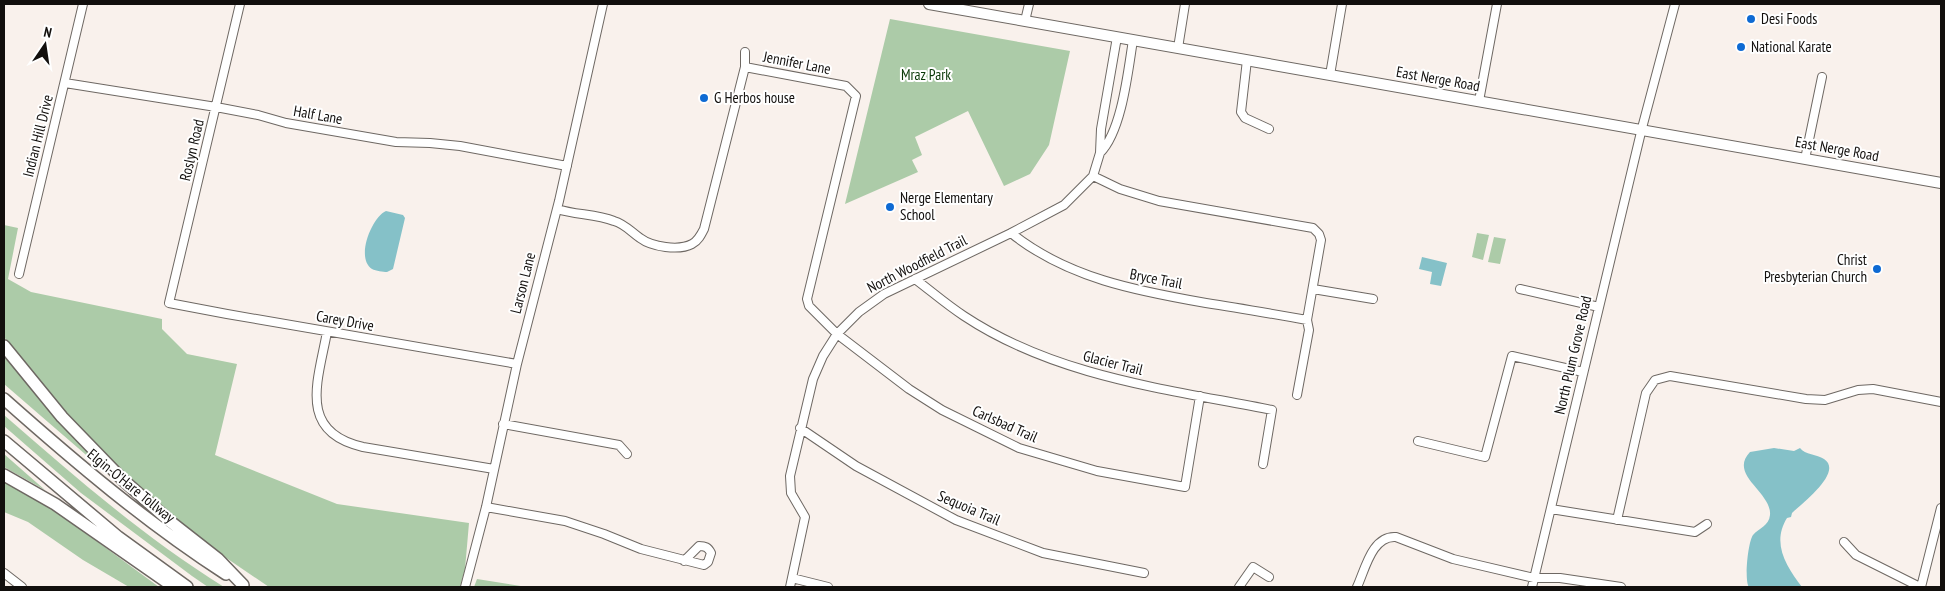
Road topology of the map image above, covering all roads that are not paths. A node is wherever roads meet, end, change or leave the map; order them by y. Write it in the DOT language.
graph roads {
  1 [pos="84,4"];
  2 [pos="240,4"];
  3 [pos="604,4"];
  4 [pos="929,4"];
  5 [pos="1029,4"];
  6 [pos="1186,4"];
  7 [pos="1342,4"];
  8 [pos="1497,4"];
  9 [pos="1675,4"];
  10 [pos="1025,21"];
  11 [pos="1118,37"];
  12 [pos="1133,40"];
  13 [pos="1178,48"];
  14 [pos="746,52"];
  15 [pos="1247,60"];
  16 [pos="745,67"];
  17 [pos="1330,75"];
  18 [pos="1822,77"];
  19 [pos="66,83"];
  20 [pos="1479,101"];
  21 [pos="216,107"];
  22 [pos="1642,128"];
  23 [pos="1269,130"];
  24 [pos="1100,153"];
  25 [pos="1804,159"];
  26 [pos="567,166"];
  27 [pos="1093,176"];
  28 [pos="1941,183"];
  29 [pos="557,209"];
  30 [pos="1011,233"];
  31 [pos="19,274"];
  32 [pos="915,279"];
  33 [pos="1520,288"];
  34 [pos="1313,290"];
  35 [pos="1373,299"];
  36 [pos="170,302"];
  37 [pos="1599,308"];
  38 [pos="1307,320"];
  39 [pos="327,332"];
  40 [pos="837,334"];
  41 [pos="4,346"];
  42 [pos="517,364"];
  43 [pos="1583,372"];
  44 [pos="1297,395"];
  45 [pos="1200,396"];
  46 [pos="4,399"];
  47 [pos="1941,402"];
  48 [pos="503,424"];
  49 [pos="800,428"];
  50 [pos="4,441"];
  51 [pos="1418,441"];
  52 [pos="627,454"];
  53 [pos="1263,464"];
  54 [pos="494,469"];
  55 [pos="4,475"];
  56 [pos="486,507"];
  57 [pos="1941,508"];
  58 [pos="1551,509"];
  59 [pos="1617,520"];
  60 [pos="1707,524"];
  61 [pos="1844,542"];
  62 [pos="684,561"];
  63 [pos="4,573"];
  64 [pos="1144,573"];
  65 [pos="1269,577"];
  66 [pos="792,578"];
  67 [pos="1534,578"];
  68 [pos="245,586"];
  69 [pos="22,587"];
  70 [pos="174,587"];
  71 [pos="187,587"];
  72 [pos="465,587"];
  73 [pos="790,587"];
  74 [pos="828,587"];
  75 [pos="1239,587"];
  76 [pos="1357,587"];
  77 [pos="1532,587"];
  78 [pos="1620,587"];
  79 [pos="1920,587"];
  1 -- 19 [label="street, Indian Hill Drive"];
  2 -- 21 [label="street, Roslyn Road"];
  3 -- 26 [label="street, Larson Lane"];
  4 -- 10 [label="main road, East Nerge Road"];
  5 -- 10 [label="street"];
  6 -- 13 [label="street"];
  7 -- 17 [label="street"];
  8 -- 20 [label="street"];
  9 -- 22 [label="street, North Plum Grove Road"];
  10 -- 11 [label="main road, East Nerge Road"];
  11 -- 12 [label="main road, East Nerge Road"];
  11 -- 24 [label="street, North Woodfield Trail"];
  12 -- 13 [label="main road, East Nerge Road"];
  12 -- 24 [label="street, North Woodfield Trail"];
  13 -- 15 [label="main road, East Nerge Road"];
  14 -- 16 [label="street"];
  15 -- 17 [label="main road, East Nerge Road"];
  15 -- 23 [label="street"];
  16 -- 29 [label="street, Jennifer Lane"];
  16 -- 40 [label="street, Jennifer Lane"];
  17 -- 20 [label="main road, East Nerge Road"];
  18 -- 25 [label="street"];
  19 -- 21 [label="street, Half Lane"];
  19 -- 31 [label="street, Indian Hill Drive"];
  20 -- 22 [label="main road, East Nerge Road"];
  21 -- 26 [label="street, Half Lane"];
  21 -- 36 [label="street, Roslyn Road"];
  22 -- 25 [label="main road, East Nerge Road"];
  22 -- 37 [label="street, North Plum Grove Road"];
  24 -- 27 [label="street, North Woodfield Trail"];
  25 -- 28 [label="main road, East Nerge Road"];
  26 -- 29 [label="street, Larson Lane"];
  27 -- 30 [label="street, North Woodfield Trail"];
  27 -- 34 [label="street"];
  29 -- 42 [label="street, Larson Lane"];
  30 -- 32 [label="street, North Woodfield Trail"];
  30 -- 38 [label="street, Bryce Trail"];
  32 -- 40 [label="street, North Woodfield Trail"];
  32 -- 45 [label="street, Glacier Trail"];
  33 -- 37 [label="street"];
  34 -- 35 [label="street"];
  34 -- 38 [label="street"];
  36 -- 39 [label="street, Carey Drive"];
  37 -- 43 [label="street, North Plum Grove Road"];
  38 -- 44 [label="street"];
  39 -- 42 [label="street, Carey Drive"];
  39 -- 54 [label="street"];
  40 -- 45 [label="street, Carlsbad Trail"];
  40 -- 49 [label="street, North Woodfield Trail"];
  41 -- 68 [label="highway"];
  42 -- 48 [label="street, Larson Lane"];
  43 -- 51 [label="street"];
  43 -- 58 [label="street, North Plum Grove Road"];
  45 -- 53 [label="street, Glacier Trail"];
  46 -- 68 [label="highway, Elgin-O'Hare Tollway"];
  47 -- 59 [label="street"];
  48 -- 52 [label="street"];
  48 -- 54 [label="street, Larson Lane"];
  49 -- 64 [label="street, Sequoia Trail"];
  49 -- 66 [label="street, North Woodfield Trail"];
  50 -- 71 [label="highway"];
  54 -- 56 [label="street, Larson Lane"];
  55 -- 70 [label="highway"];
  56 -- 62 [label="street"];
  56 -- 72 [label="street, Larson Lane"];
  57 -- 79 [label="street"];
  58 -- 59 [label="street"];
  58 -- 67 [label="street, North Plum Grove Road"];
  59 -- 60 [label="street"];
  61 -- 79 [label="street"];
  63 -- 69 [label="street"];
  65 -- 75 [label="street"];
  66 -- 73 [label="street, North Woodfield Trail"];
  66 -- 74 [label="street"];
  67 -- 76 [label="street"];
  67 -- 77 [label="street, North Plum Grove Road"];
  67 -- 78 [label="street"];
}
